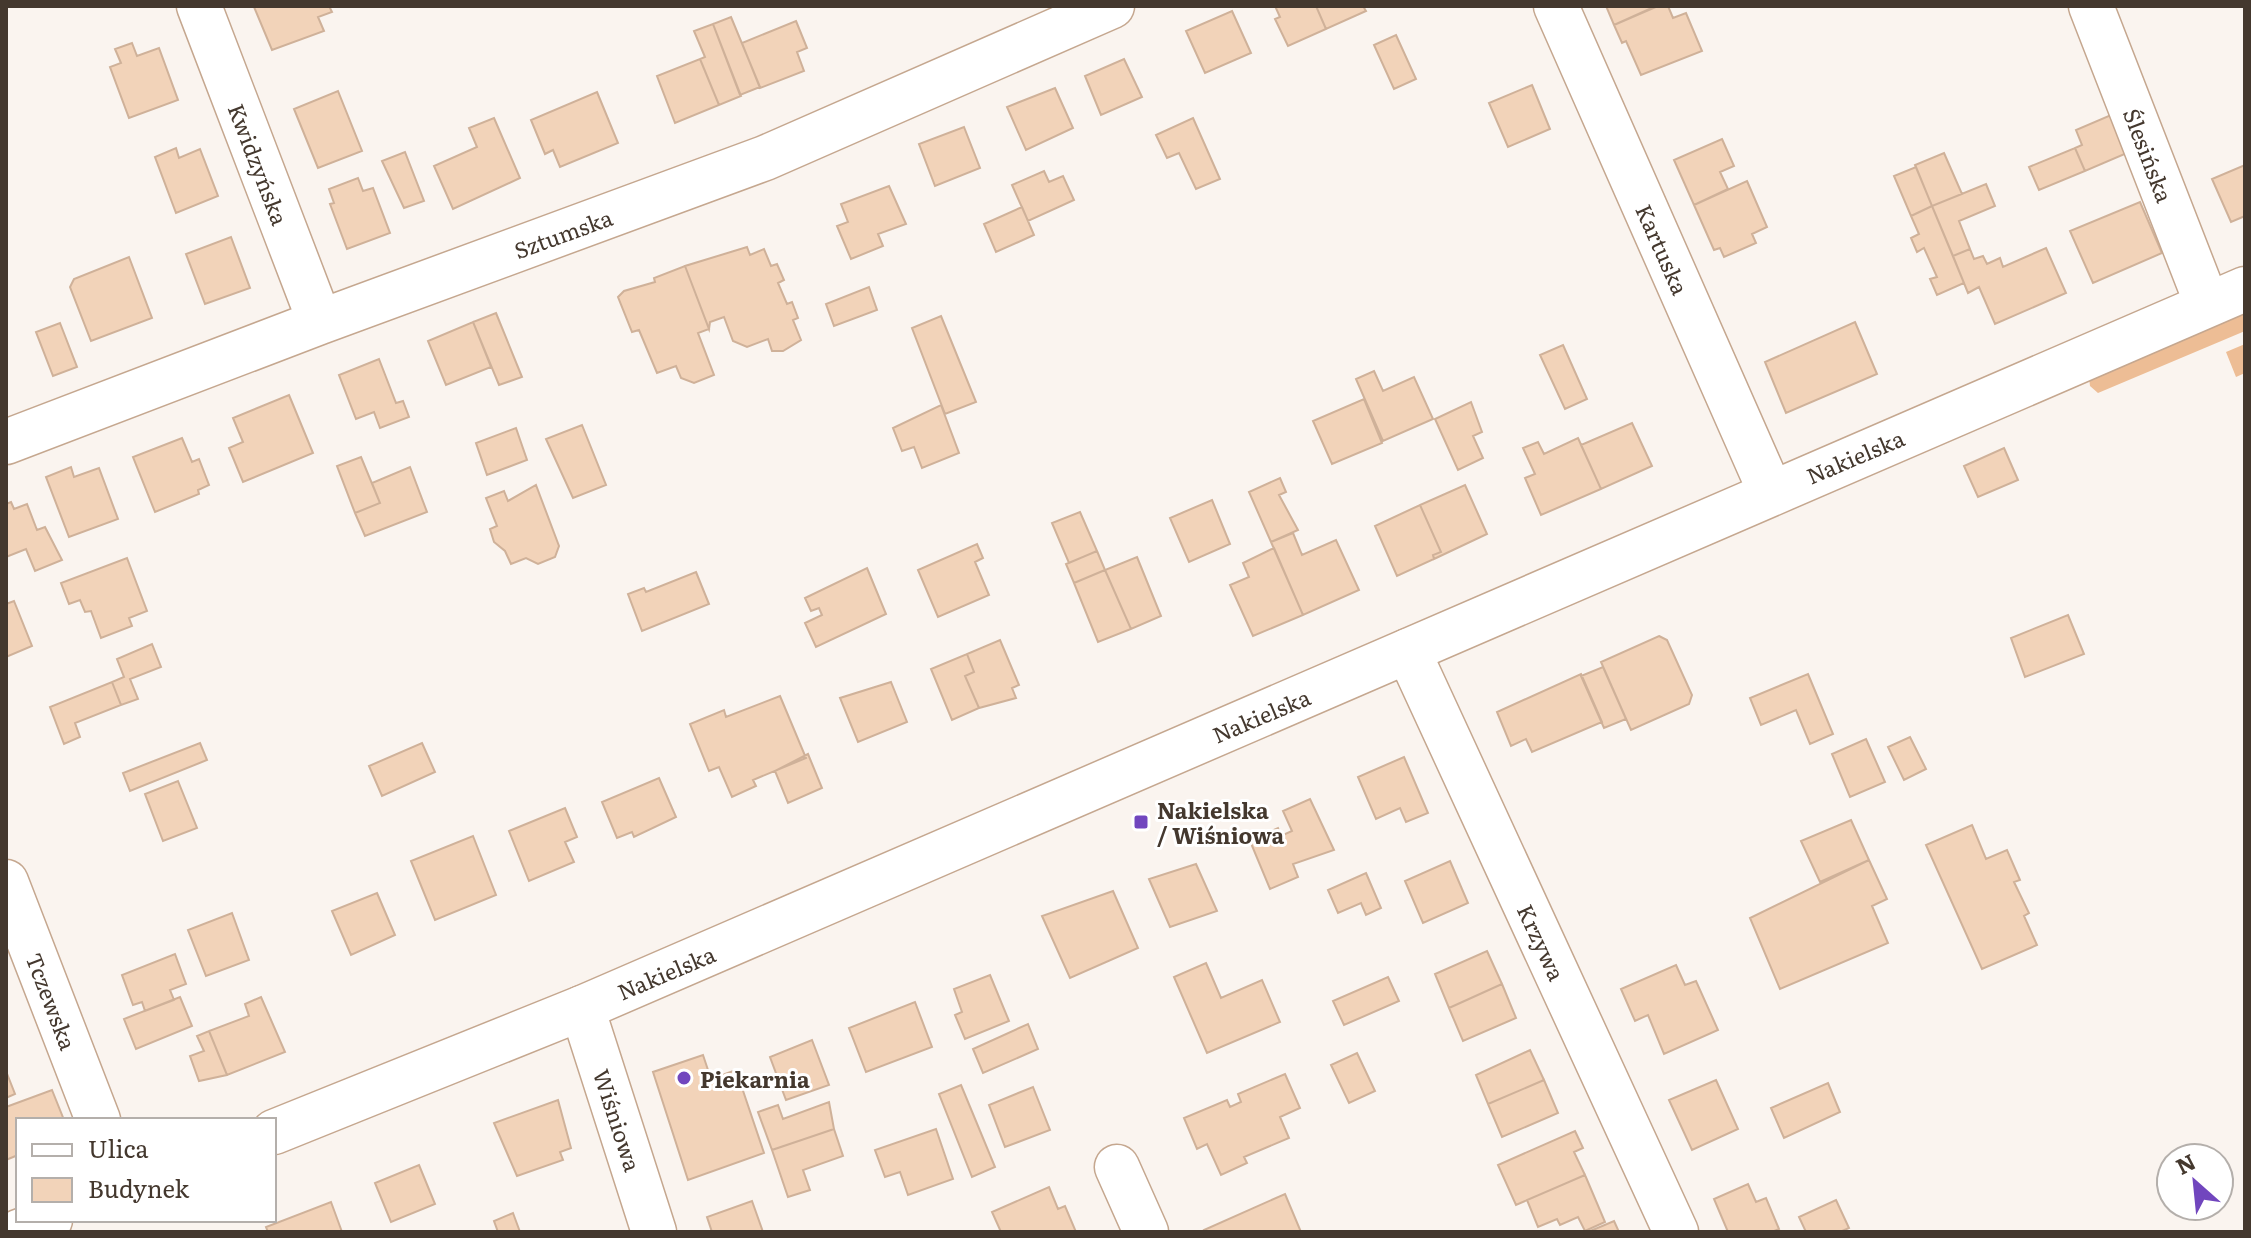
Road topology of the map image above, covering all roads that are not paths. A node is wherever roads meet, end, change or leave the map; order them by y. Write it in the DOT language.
graph roads {
  1 [pos="199,6"];
  2 [pos="1112,6"];
  3 [pos="1556,6"];
  4 [pos="2091,6"];
  5 [pos="2226,297"];
  6 [pos="320,322"];
  7 [pos="6,442"];
  8 [pos="1771,493"];
  9 [pos="1408,651"];
  10 [pos="6,882"];
  11 [pos="20,959"];
  12 [pos="582,1008"];
  13 [pos="97,1118"];
  14 [pos="276,1131"];
  15 [pos="1117,1167"];
  16 [pos="45,1222"];
  17 [pos="18,1232"];
  18 [pos="654,1232"];
  19 [pos="1146,1232"];
  20 [pos="1676,1232"];
  1 -- 6 [label="street, Kwidzyńska"];
  2 -- 6 [label="street, Sztumska"];
  3 -- 8 [label="street, Kartuska"];
  4 -- 5 [label="street, Ślesińska"];
  5 -- 8 [label="street, Nakielska"];
  6 -- 7 [label="street, Sztumska"];
  8 -- 9 [label="street, Nakielska"];
  9 -- 12 [label="street, Nakielska"];
  9 -- 20 [label="street, Krzywa"];
  10 -- 11 [label="street, Tczewska"];
  11 -- 13 [label="street, Tczewska"];
  12 -- 14 [label="street, Nakielska"];
  12 -- 18 [label="street, Wiśniowa"];
  15 -- 19 [label="street"];
  16 -- 17 [label="street"];
}
